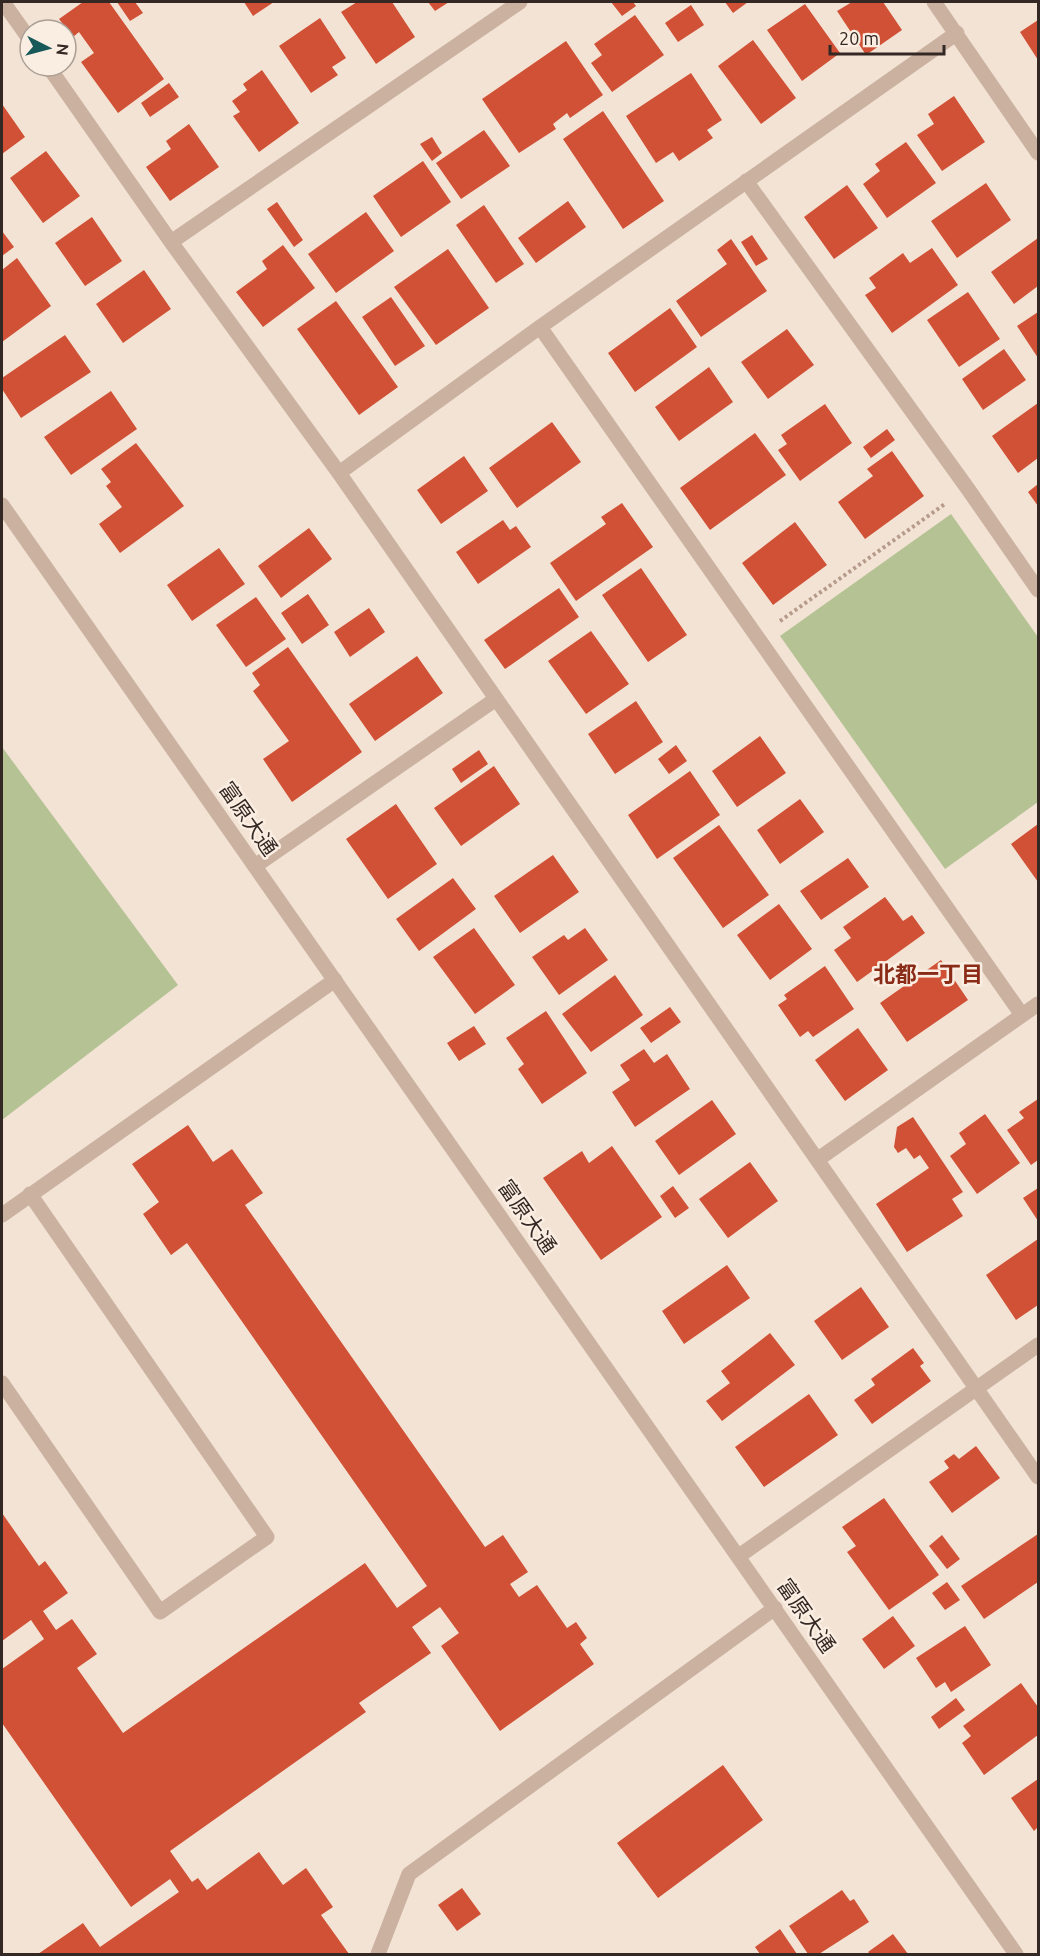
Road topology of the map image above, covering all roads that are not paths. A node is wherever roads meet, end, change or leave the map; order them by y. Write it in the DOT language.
graph roads {
  1 [pos="3,2"];
  2 [pos="520,2"];
  3 [pos="934,2"];
  4 [pos="18,23"];
  5 [pos="957,33"];
  6 [pos="56,78"];
  7 [pos="1038,153"];
  8 [pos="746,182"];
  9 [pos="171,242"];
  10 [pos="540,327"];
  11 [pos="339,473"];
  12 [pos="2,505"];
  13 [pos="1038,590"];
  14 [pos="496,699"];
  15 [pos="255,866"];
  16 [pos="335,980"];
  17 [pos="1038,1004"];
  18 [pos="1022,1015"];
  19 [pos="817,1160"];
  20 [pos="30,1194"];
  21 [pos="2,1215"];
  22 [pos="1038,1345"];
  23 [pos="2,1383"];
  24 [pos="977,1388"];
  25 [pos="1038,1477"];
  26 [pos="739,1556"];
  27 [pos="775,1608"];
  28 [pos="378,1954"];
  29 [pos="1017,1954"];
  1 -- 4 [label="street"];
  2 -- 9 [label="street"];
  3 -- 5 [label="street"];
  5 -- 7 [label="street"];
  5 -- 8 [label="street"];
  6 -- 9 [label="street"];
  8 -- 10 [label="street"];
  8 -- 13 [label="street"];
  9 -- 11 [label="street"];
  10 -- 11 [label="street"];
  10 -- 18 [label="street"];
  11 -- 14 [label="street"];
  12 -- 15 [label="street, 富原大通"];
  14 -- 15 [label="street"];
  14 -- 19 [label="street"];
  15 -- 16 [label="street, 富原大通"];
  16 -- 20 [label="street"];
  16 -- 26 [label="street, 富原大通"];
  17 -- 18 [label="street"];
  18 -- 19 [label="street"];
  19 -- 24 [label="street"];
  20 -- 21 [label="street"];
  20 -- 23 [label="street"];
  22 -- 24 [label="street"];
  24 -- 25 [label="street"];
  24 -- 26 [label="street"];
  26 -- 27 [label="street, 富原大通"];
  27 -- 28 [label="street"];
  27 -- 29 [label="street, 富原大通"];
}
